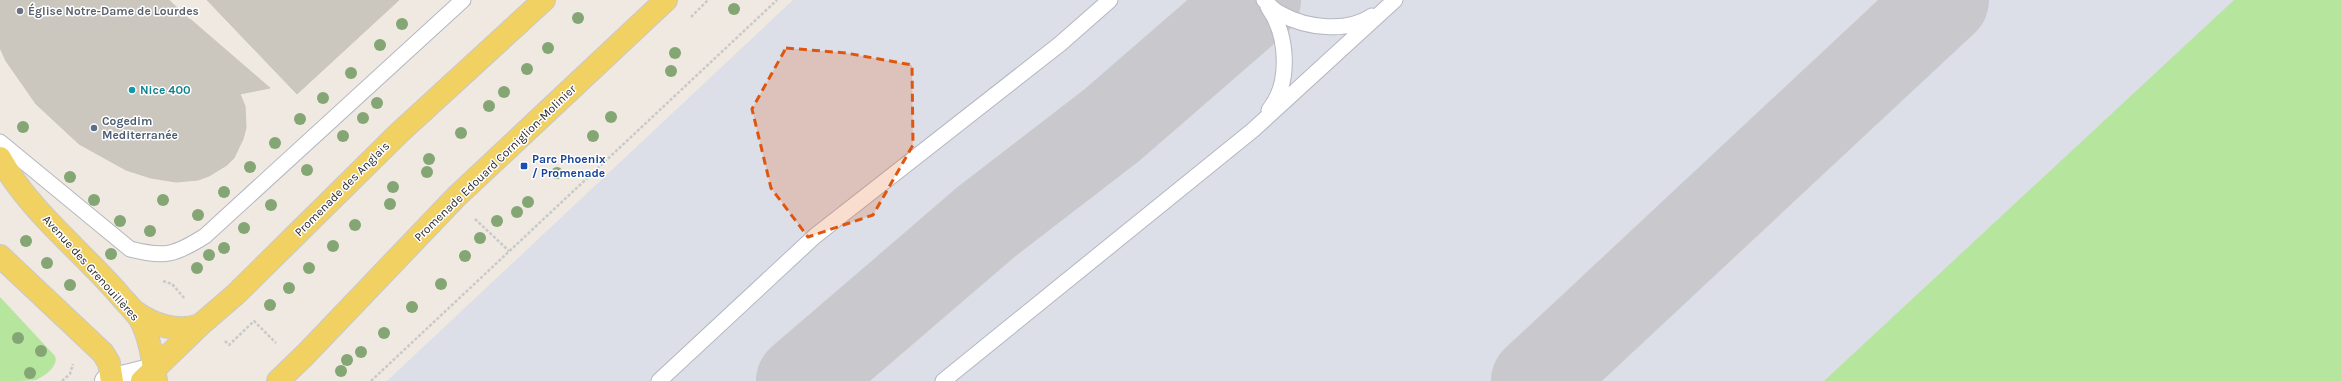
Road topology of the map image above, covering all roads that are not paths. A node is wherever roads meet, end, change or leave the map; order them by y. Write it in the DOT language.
graph roads {
  1 [pos="463,0"];
  2 [pos="544,0"];
  3 [pos="666,0"];
  4 [pos="1110,0"];
  5 [pos="1263,0"];
  6 [pos="1394,0"];
  7 [pos="1253,130"];
  8 [pos="0,142"];
  9 [pos="0,158"];
  10 [pos="0,256"];
  11 [pos="133,311"];
  12 [pos="200,325"];
  13 [pos="151,377"];
  14 [pos="110,381"];
  15 [pos="278,381"];
  16 [pos="659,381"];
  17 [pos="943,381"];
  1 -- 8 [label="lane"];
  2 -- 12 [label="main road, Promenade des Anglais"];
  3 -- 15 [label="main road, Promenade Edouard Corniglion-Molinier"];
  4 -- 16 [label="lane"];
  5 -- 6 [label="lane"];
  5 -- 7 [label="lane"];
  6 -- 7 [label="lane"];
  7 -- 17 [label="lane"];
  9 -- 11 [label="main road, Avenue des Grenouillères"];
  10 -- 14 [label="main road"];
  11 -- 12 [label="main road"];
  11 -- 13 [label="main road, Avenue des Grenouillères"];
  12 -- 13 [label="main road, Promenade des Anglais"];
  13 -- 14 [label="street"];
}
